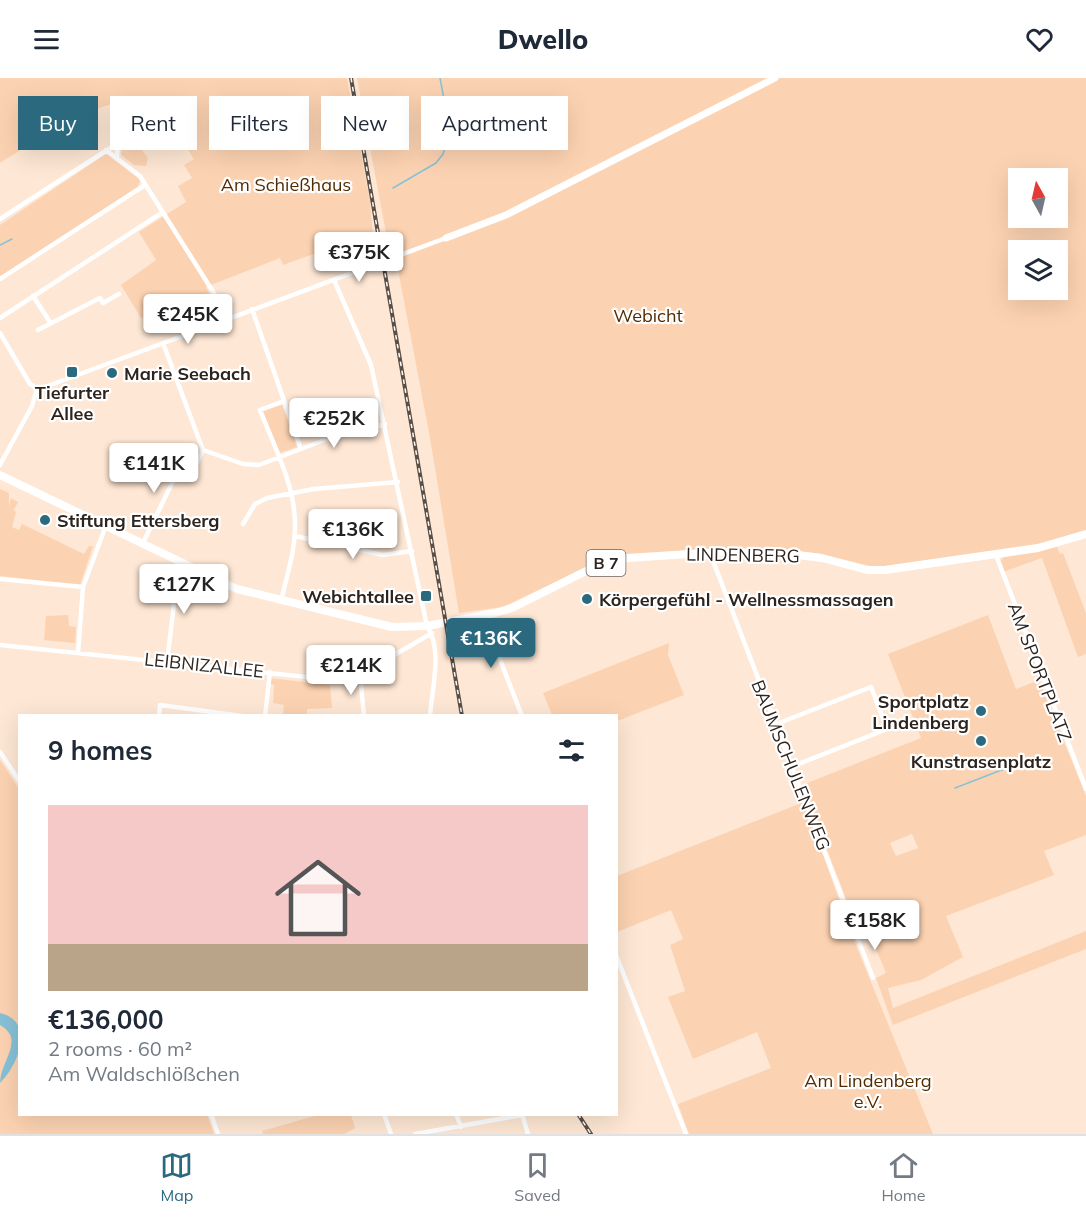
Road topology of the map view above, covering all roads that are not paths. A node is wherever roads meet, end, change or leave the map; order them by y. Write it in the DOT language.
graph roads {
  1 [pos="776,78"];
  2 [pos="106,150"];
  3 [pos="117,156"];
  4 [pos="145,184"];
  5 [pos="163,212"];
  6 [pos="0,219"];
  7 [pos="446,238"];
  8 [pos="0,279"];
  9 [pos="334,280"];
  10 [pos="118,294"];
  11 [pos="33,296"];
  12 [pos="252,309"];
  13 [pos="229,317"];
  14 [pos="0,318"];
  15 [pos="50,322"];
  16 [pos="38,330"];
  17 [pos="0,333"];
  18 [pos="163,343"];
  19 [pos="37,388"];
  20 [pos="284,401"];
  21 [pos="386,424"];
  22 [pos="301,448"];
  23 [pos="203,450"];
  24 [pos="278,457"];
  25 [pos="1,464"];
  26 [pos="0,475"];
  27 [pos="398,482"];
  28 [pos="291,494"];
  29 [pos="243,524"];
  30 [pos="105,528"];
  31 [pos="1086,534"];
  32 [pos="295,536"];
  33 [pos="142,545"];
  34 [pos="412,551"];
  35 [pos="710,553"];
  36 [pos="996,555"];
  37 [pos="184,565"];
  38 [pos="0,579"];
  39 [pos="83,587"];
  40 [pos="281,602"];
  41 [pos="483,616"];
  42 [pos="430,630"];
  43 [pos="0,645"];
  44 [pos="78,652"];
  45 [pos="167,662"];
  46 [pos="270,672"];
  47 [pos="360,675"];
  48 [pos="159,714"];
  49 [pos="227,714"];
  50 [pos="265,714"];
  51 [pos="364,714"];
  52 [pos="430,714"];
  53 [pos="521,714"];
  54 [pos="774,725"];
  55 [pos="0,752"];
  56 [pos="791,767"];
  57 [pos="18,779"];
  58 [pos="1086,789"];
  59 [pos="618,961"];
  60 [pos="873,978"];
  61 [pos="212,1116"];
  62 [pos="385,1116"];
  63 [pos="457,1116"];
  64 [pos="517,1116"];
  65 [pos="522,1116"];
  66 [pos="460,1127"];
  67 [pos="218,1134"];
  68 [pos="391,1134"];
  69 [pos="415,1134"];
  70 [pos="528,1134"];
  71 [pos="686,1134"];
  1 -- 7 [label="street"];
  2 -- 3 [label="street"];
  2 -- 3 [label="street"];
  2 -- 6 [label="street"];
  3 -- 4 [label="street"];
  4 -- 5 [label="street"];
  4 -- 8 [label="street"];
  5 -- 11 [label="street"];
  5 -- 13 [label="street"];
  7 -- 9 [label="street"];
  9 -- 12 [label="street"];
  9 -- 21 [label="street"];
  10 -- 15 [label="street"];
  11 -- 14 [label="street"];
  11 -- 15 [label="street"];
  12 -- 13 [label="street"];
  12 -- 20 [label="street"];
  13 -- 18 [label="street"];
  15 -- 16 [label="street"];
  17 -- 19 [label="street"];
  18 -- 19 [label="street"];
  18 -- 23 [label="street"];
  19 -- 25 [label="street"];
  20 -- 22 [label="street"];
  20 -- 24 [label="street"];
  21 -- 22 [label="street"];
  21 -- 27 [label="street"];
  22 -- 24 [label="street"];
  23 -- 24 [label="street"];
  23 -- 33 [label="street"];
  24 -- 28 [label="street"];
  26 -- 30 [label="main road, B 7"];
  27 -- 28 [label="street"];
  27 -- 34 [label="street"];
  28 -- 29 [label="street"];
  28 -- 32 [label="street"];
  30 -- 33 [label="main road, B 7"];
  30 -- 39 [label="street"];
  31 -- 36 [label="main road, LINDENBERG / B 7"];
  32 -- 34 [label="street"];
  32 -- 40 [label="street"];
  33 -- 37 [label="main road, B 7"];
  34 -- 42 [label="street"];
  35 -- 36 [label="main road, LINDENBERG / B 7"];
  35 -- 41 [label="main road, LINDENBERG / B 7"];
  35 -- 54 [label="street, BAUMSCHULENWEG"];
  36 -- 58 [label="street, AM SPORTPLATZ"];
  37 -- 40 [label="main road, B 7"];
  37 -- 45 [label="street"];
  38 -- 39 [label="street"];
  39 -- 44 [label="street"];
  40 -- 42 [label="main road, B 7"];
  41 -- 42 [label="main road, B 7"];
  41 -- 53 [label="street"];
  42 -- 47 [label="street, LEIBNIZALLEE"];
  42 -- 52 [label="street"];
  43 -- 44 [label="street, LEIBNIZALLEE"];
  44 -- 45 [label="street, LEIBNIZALLEE"];
  45 -- 46 [label="street, LEIBNIZALLEE"];
  46 -- 47 [label="street, LEIBNIZALLEE"];
  46 -- 50 [label="street"];
  47 -- 51 [label="street"];
  48 -- 49 [label="street"];
  54 -- 56 [label="street, BAUMSCHULENWEG"];
  54 -- 56 [label="street"];
  55 -- 57 [label="street"];
  56 -- 60 [label="street, BAUMSCHULENWEG"];
  59 -- 71 [label="street"];
  61 -- 67 [label="street"];
  62 -- 68 [label="street"];
  63 -- 66 [label="street"];
  64 -- 66 [label="street"];
  65 -- 70 [label="street"];
  66 -- 69 [label="street"];
}
